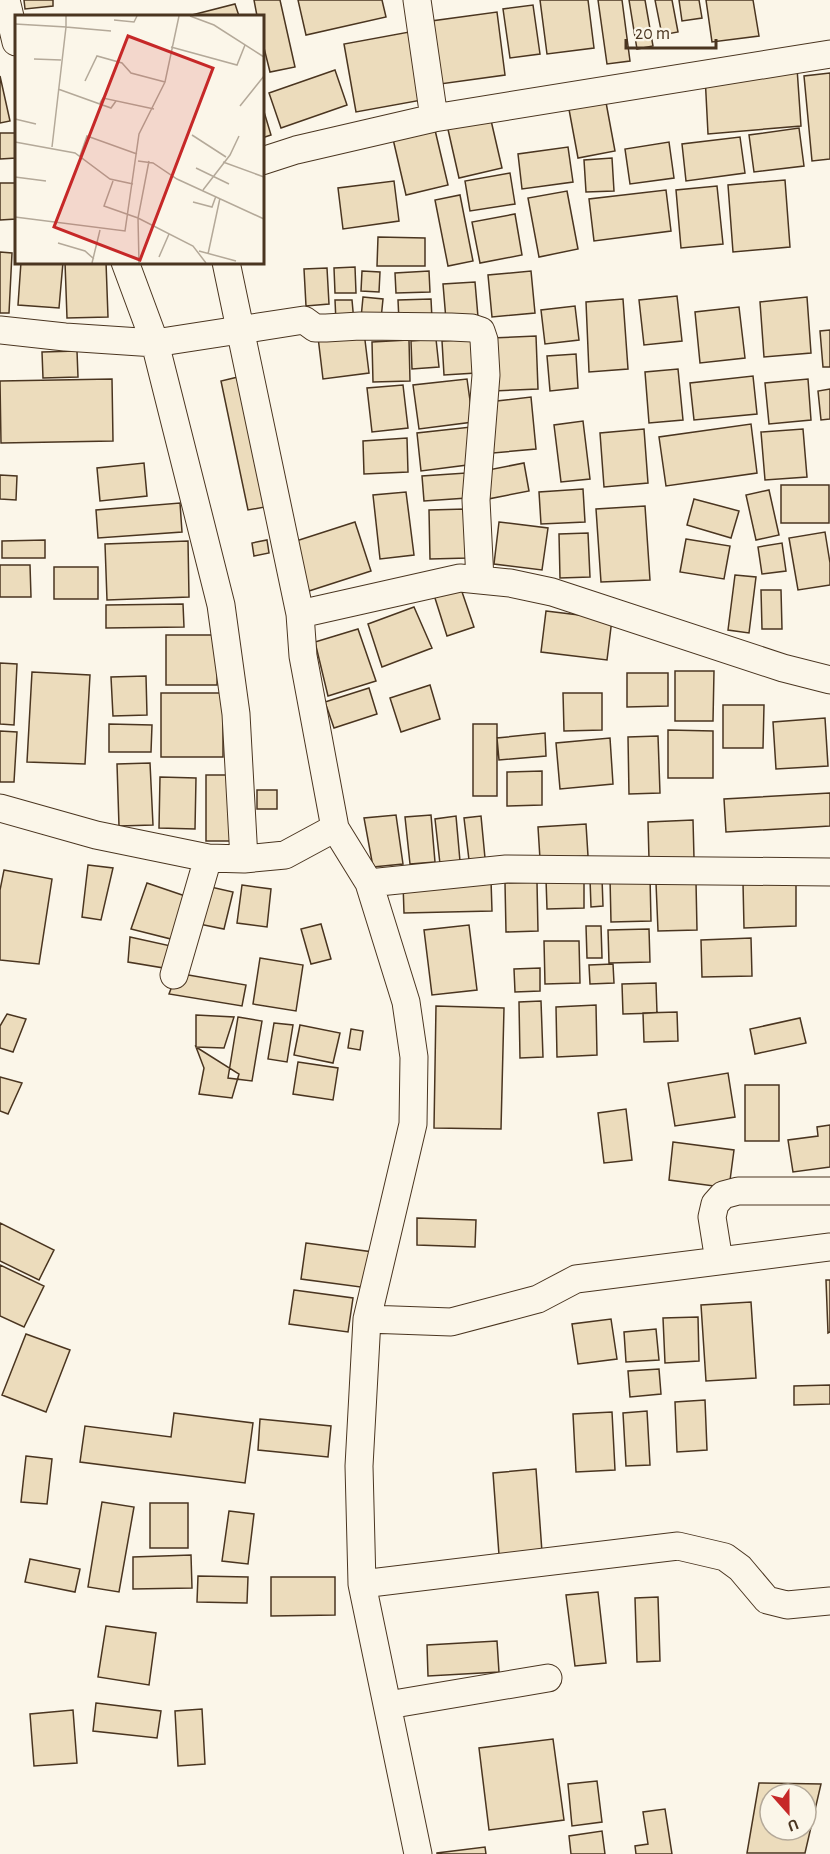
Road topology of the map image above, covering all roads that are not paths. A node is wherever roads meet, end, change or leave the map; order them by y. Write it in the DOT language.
graph roads {
  1 [pos="6,0"];
  2 [pos="417,0"];
  3 [pos="15,38"];
  4 [pos="830,54"];
  5 [pos="434,118"];
  6 [pos="264,159"];
  7 [pos="126,264"];
  8 [pos="226,264"];
  9 [pos="0,330"];
  10 [pos="241,331"];
  11 [pos="155,343"];
  12 [pos="480,580"];
  13 [pos="300,614"];
  14 [pos="830,680"];
  15 [pos="0,808"];
  16 [pos="324,834"];
  17 [pos="208,858"];
  18 [pos="244,859"];
  19 [pos="830,872"];
  20 [pos="369,883"];
  21 [pos="174,975"];
  22 [pos="830,1191"];
  23 [pos="830,1247"];
  24 [pos="719,1261"];
  25 [pos="367,1319"];
  26 [pos="362,1584"];
  27 [pos="830,1601"];
  28 [pos="548,1678"];
  29 [pos="388,1705"];
  30 [pos="418,1854"];
  1 -- 3 [label="street"];
  2 -- 5 [label="street"];
  4 -- 5 [label="street"];
  5 -- 6 [label="street"];
  7 -- 11 [label="street"];
  8 -- 10 [label="street"];
  9 -- 11 [label="street"];
  10 -- 11 [label="street"];
  10 -- 12 [label="street"];
  10 -- 13 [label="street"];
  11 -- 18 [label="street"];
  12 -- 13 [label="street"];
  12 -- 14 [label="street"];
  13 -- 16 [label="street"];
  15 -- 17 [label="street"];
  16 -- 18 [label="street"];
  16 -- 20 [label="street"];
  17 -- 18 [label="street"];
  17 -- 21 [label="street"];
  19 -- 20 [label="street"];
  20 -- 25 [label="street"];
  22 -- 24 [label="street"];
  23 -- 24 [label="street"];
  24 -- 25 [label="street"];
  25 -- 26 [label="street"];
  26 -- 27 [label="street"];
  26 -- 29 [label="street"];
  28 -- 29 [label="street"];
  29 -- 30 [label="street"];
}
